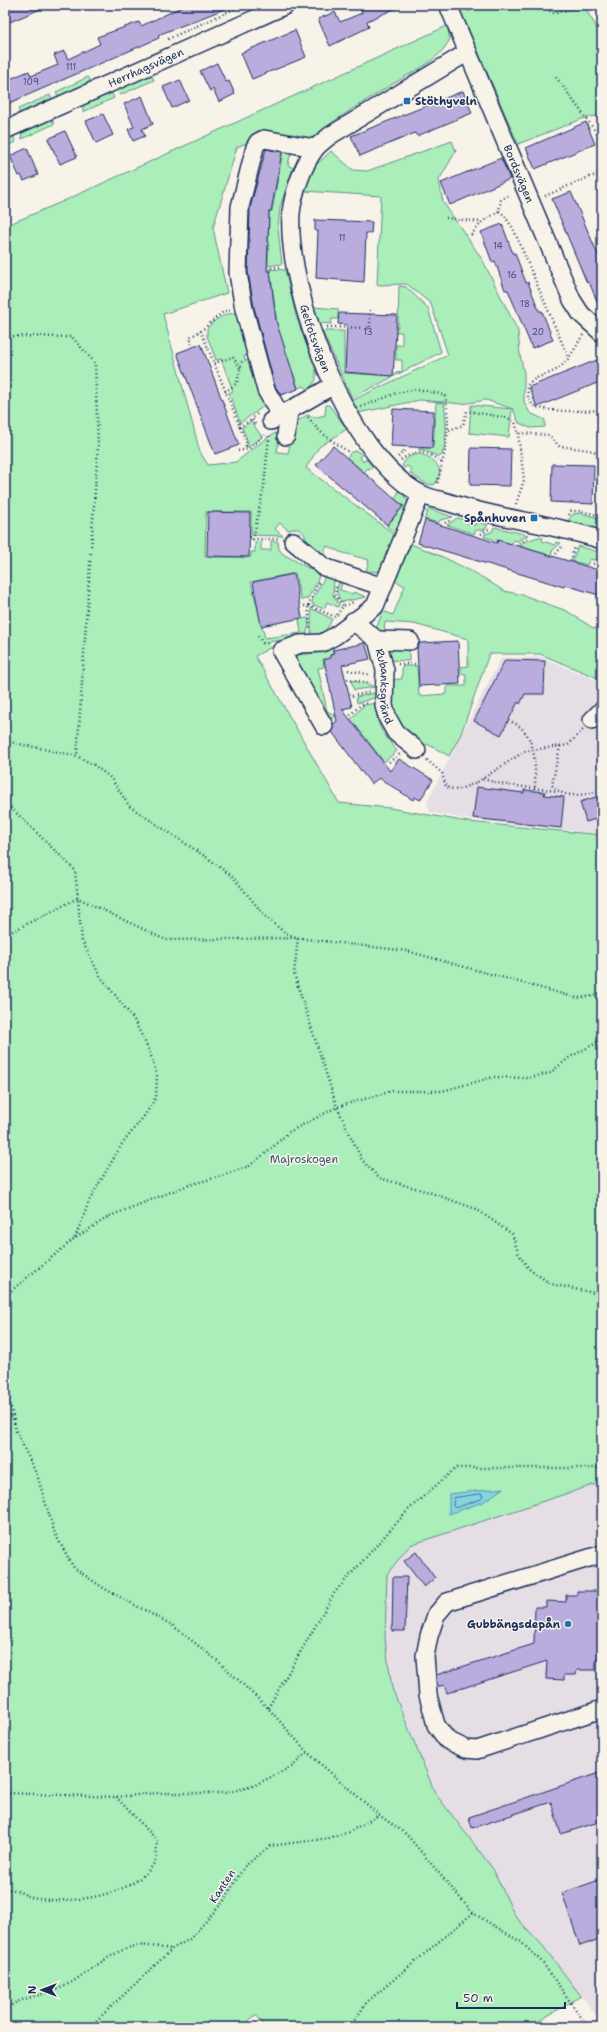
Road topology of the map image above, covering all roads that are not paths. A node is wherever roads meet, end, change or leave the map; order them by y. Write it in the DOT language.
graph roads {
  1 [pos="286,5"];
  2 [pos="448,5"];
  3 [pos="468,52"];
  4 [pos="5,130"];
  5 [pos="316,148"];
  6 [pos="596,328"];
  7 [pos="332,386"];
  8 [pos="277,417"];
  9 [pos="286,436"];
  10 [pos="429,492"];
  11 [pos="286,540"];
  12 [pos="602,540"];
  13 [pos="383,586"];
  14 [pos="353,621"];
  15 [pos="377,640"];
  16 [pos="410,641"];
  17 [pos="324,726"];
  18 [pos="416,750"];
  19 [pos="602,1554"];
  20 [pos="602,1709"];
  1 -- 4 [label="street, Herrhagsvägen"];
  2 -- 3 [label="street, Bordsvägen"];
  3 -- 5 [label="street, Getfotsvägen"];
  3 -- 6 [label="street, Bordsvägen"];
  5 -- 7 [label="street, Getfotsvägen"];
  5 -- 8 [label="street"];
  7 -- 8 [label="street"];
  7 -- 10 [label="street, Getfotsvägen"];
  8 -- 9 [label="street"];
  10 -- 12 [label="street, Getfotsvägen"];
  10 -- 13 [label="street"];
  11 -- 13 [label="street"];
  13 -- 14 [label="street"];
  14 -- 15 [label="street, Rubanksgränd"];
  14 -- 17 [label="street"];
  15 -- 16 [label="street"];
  15 -- 18 [label="street, Rubanksgränd"];
  19 -- 20 [label="street"];
}
